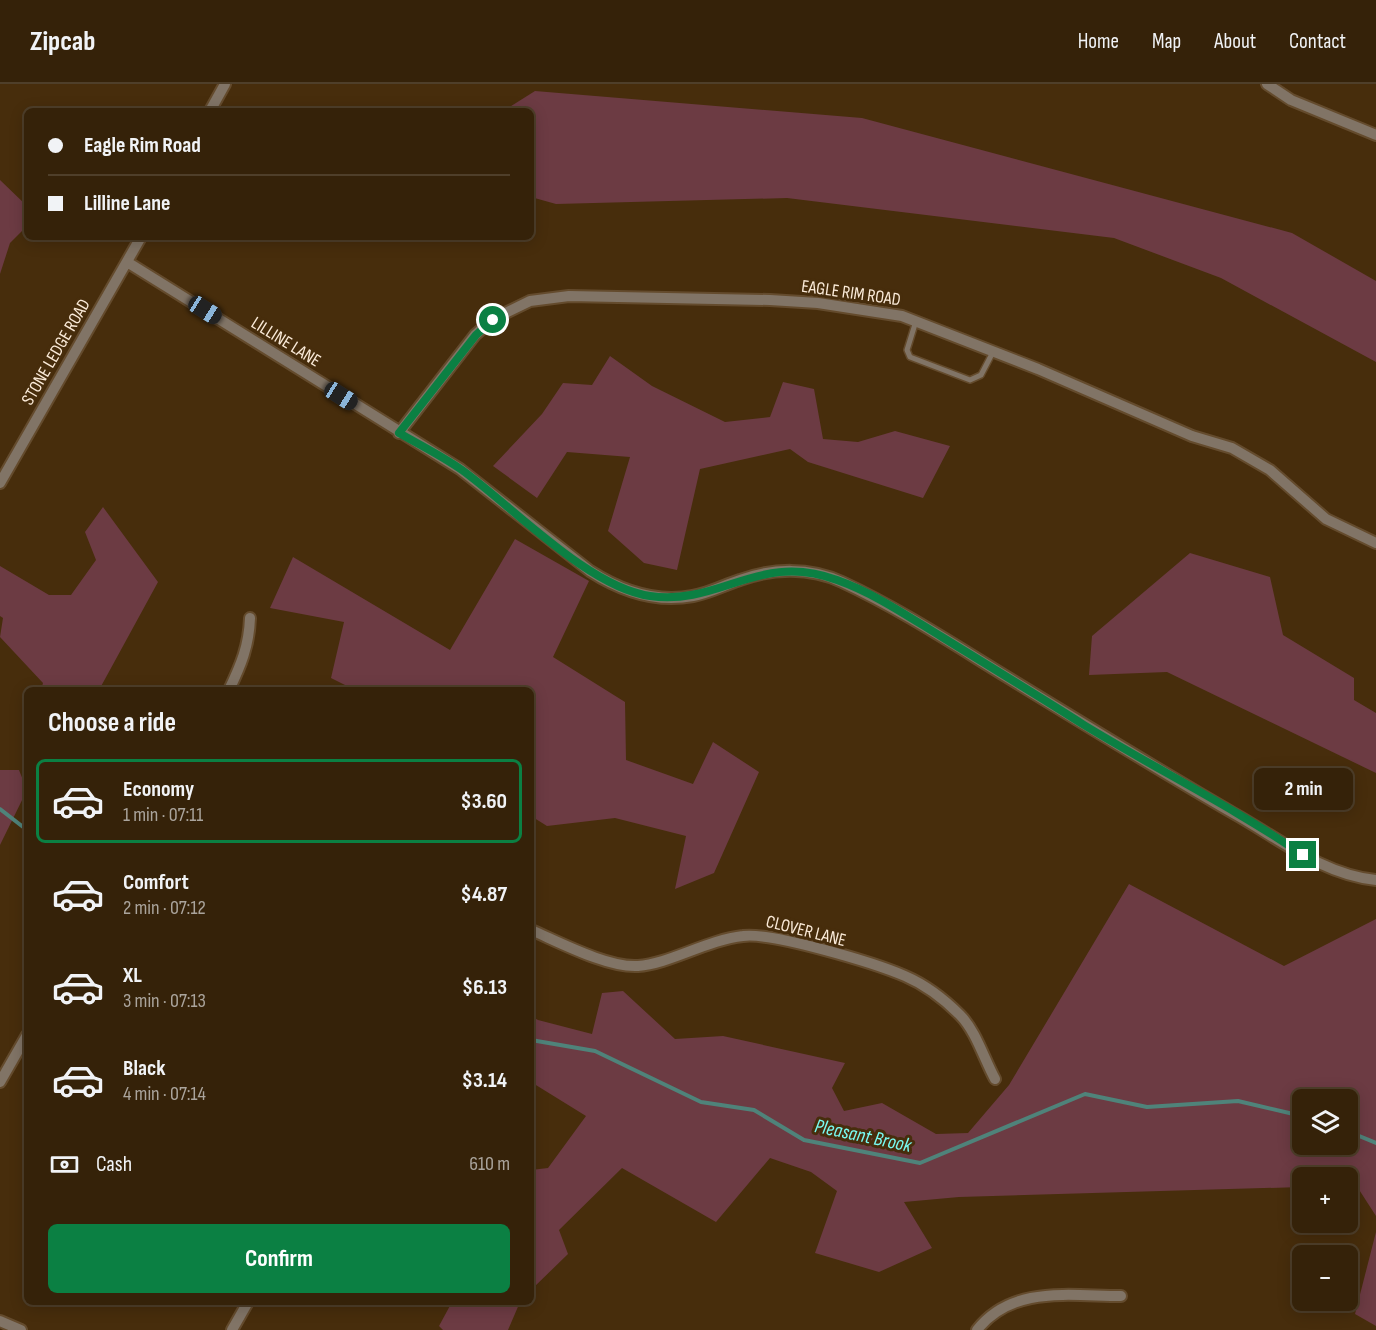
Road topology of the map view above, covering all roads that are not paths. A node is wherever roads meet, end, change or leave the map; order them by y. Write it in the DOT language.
graph roads {
  1 [pos="225,84"];
  2 [pos="1267,84"];
  3 [pos="212,108"];
  4 [pos="1376,135"];
  5 [pos="139,240"];
  6 [pos="127,262"];
  7 [pos="916,321"];
  8 [pos="993,352"];
  9 [pos="399,433"];
  10 [pos="0,483"];
  11 [pos="1376,543"];
  12 [pos="250,618"];
  13 [pos="230,687"];
  14 [pos="1376,880"];
  15 [pos="534,931"];
  16 [pos="24,1040"];
  17 [pos="994,1079"];
  18 [pos="0,1082"];
  19 [pos="1121,1296"];
  20 [pos="246,1305"];
  21 [pos="0,1321"];
  22 [pos="21,1330"];
  23 [pos="232,1330"];
  24 [pos="977,1330"];
  1 -- 3 [label="street"];
  2 -- 4 [label="street"];
  5 -- 6 [label="street, STONE LEDGE ROAD"];
  6 -- 9 [label="street, LILLINE LANE"];
  6 -- 10 [label="street, STONE LEDGE ROAD"];
  7 -- 8 [label="street, EAGLE RIM ROAD"];
  7 -- 8 [label="lane"];
  7 -- 9 [label="street, EAGLE RIM ROAD"];
  8 -- 11 [label="street, EAGLE RIM ROAD"];
  9 -- 14 [label="street, LILLINE LANE"];
  12 -- 13 [label="street"];
  15 -- 17 [label="street, CLOVER LANE"];
  16 -- 18 [label="street"];
  19 -- 24 [label="street"];
  20 -- 23 [label="street"];
  21 -- 22 [label="street"];
}
